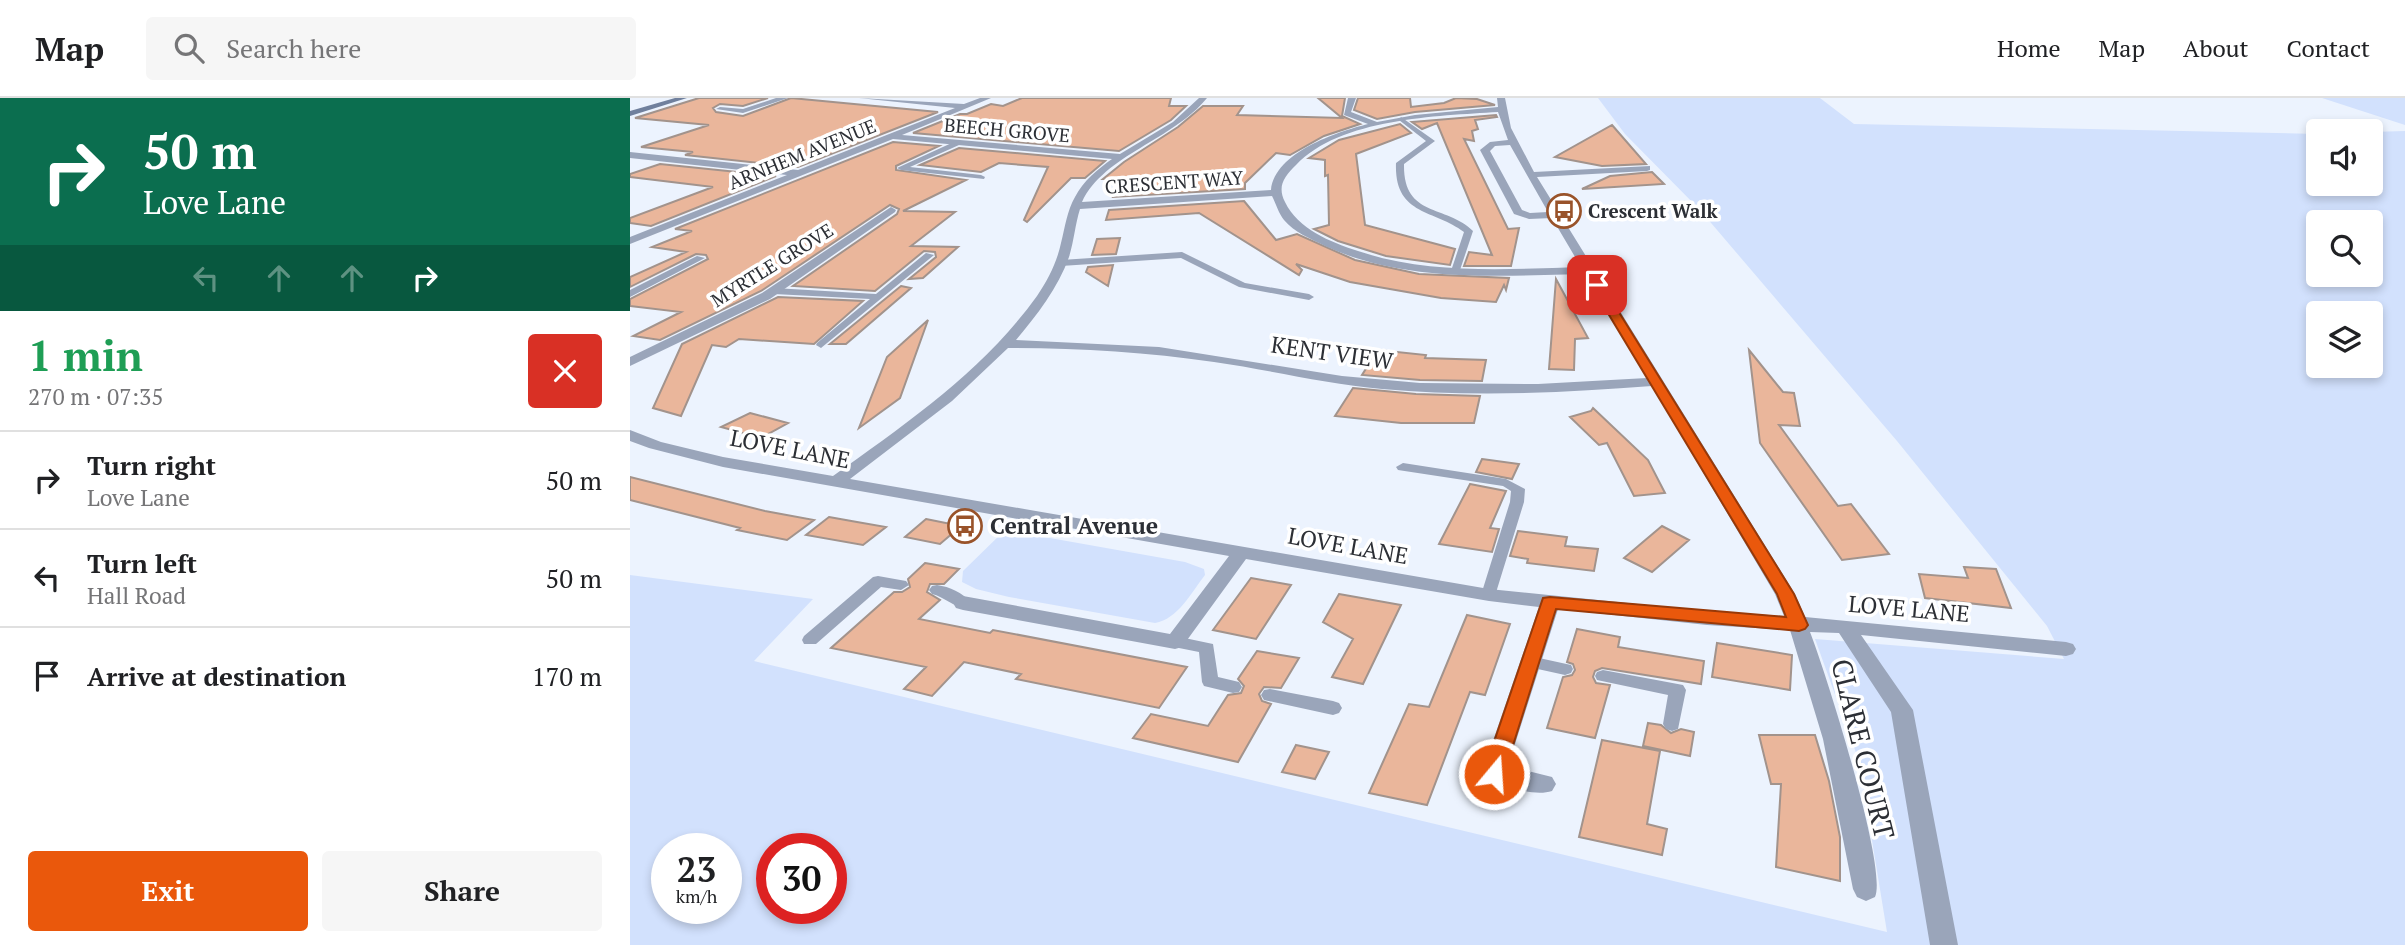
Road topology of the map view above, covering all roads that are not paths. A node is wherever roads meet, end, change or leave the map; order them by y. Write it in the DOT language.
graph roads {
  1 [pos="683,98"];
  2 [pos="783,98"];
  3 [pos="863,98"];
  4 [pos="987,98"];
  5 [pos="1203,98"];
  6 [pos="1352,98"];
  7 [pos="1501,103"];
  8 [pos="965,107"];
  9 [pos="720,109"];
  10 [pos="630,114"];
  11 [pos="1401,119"];
  12 [pos="1376,124"];
  13 [pos="891,137"];
  14 [pos="1513,142"];
  15 [pos="956,143"];
  16 [pos="630,155"];
  17 [pos="1119,157"];
  18 [pos="1647,168"];
  19 [pos="799,174"];
  20 [pos="1531,175"];
  21 [pos="981,177"];
  22 [pos="1275,193"];
  23 [pos="1075,206"];
  24 [pos="891,210"];
  25 [pos="1556,215"];
  26 [pos="630,241"];
  27 [pos="929,255"];
  28 [pos="701,258"];
  29 [pos="1061,263"];
  30 [pos="1588,270"];
  31 [pos="1456,271"];
  32 [pos="774,291"];
  33 [pos="630,294"];
  34 [pos="878,297"];
  35 [pos="1309,297"];
  36 [pos="1004,344"];
  37 [pos="821,345"];
  38 [pos="630,362"];
  39 [pos="1656,381"];
  40 [pos="630,435"];
  41 [pos="1403,467"];
  42 [pos="834,483"];
  43 [pos="1242,552"];
  44 [pos="901,585"];
  45 [pos="937,590"];
  46 [pos="1489,595"];
  47 [pos="963,603"];
  48 [pos="1550,603"];
  49 [pos="1799,625"];
  50 [pos="1845,627"];
  51 [pos="810,640"];
  52 [pos="1175,642"];
  53 [pos="2067,649"];
  54 [pos="1530,662"];
  55 [pos="1565,669"];
  56 [pos="1603,676"];
  57 [pos="1233,687"];
  58 [pos="1270,695"];
  59 [pos="1333,708"];
  60 [pos="1672,724"];
  61 [pos="1544,784"];
  62 [pos="1866,889"];
  63 [pos="1944,945"];
  1 -- 10 [label="street"];
  2 -- 9 [label="street"];
  3 -- 8 [label="street"];
  4 -- 8 [label="street, ARNHEM AVENUE"];
  5 -- 17 [label="street"];
  6 -- 12 [label="street"];
  7 -- 11 [label="street"];
  7 -- 14 [label="street, CLARE COURT"];
  8 -- 13 [label="street, ARNHEM AVENUE"];
  11 -- 12 [label="street"];
  11 -- 31 [label="lane"];
  12 -- 22 [label="street"];
  13 -- 15 [label="street, BEECH GROVE"];
  13 -- 19 [label="street, ARNHEM AVENUE"];
  14 -- 20 [label="street, CLARE COURT"];
  14 -- 25 [label="street"];
  15 -- 17 [label="street, BEECH GROVE"];
  15 -- 21 [label="lane"];
  16 -- 19 [label="street"];
  17 -- 23 [label="street"];
  18 -- 20 [label="street"];
  19 -- 26 [label="street, ARNHEM AVENUE"];
  20 -- 25 [label="street, CLARE COURT"];
  22 -- 23 [label="street, CRESCENT WAY"];
  22 -- 31 [label="street"];
  23 -- 29 [label="street"];
  24 -- 32 [label="street, MYRTLE GROVE"];
  25 -- 30 [label="street, CLARE COURT"];
  27 -- 34 [label="lane"];
  28 -- 33 [label="lane"];
  29 -- 35 [label="lane"];
  29 -- 36 [label="street"];
  30 -- 31 [label="street"];
  30 -- 39 [label="street, CLARE COURT"];
  32 -- 34 [label="lane"];
  32 -- 38 [label="street, MYRTLE GROVE"];
  34 -- 37 [label="lane"];
  36 -- 39 [label="street, KENT VIEW"];
  36 -- 42 [label="street"];
  39 -- 49 [label="street, CLARE COURT"];
  40 -- 42 [label="street, LOVE LANE"];
  41 -- 46 [label="lane"];
  42 -- 43 [label="street, LOVE LANE"];
  43 -- 46 [label="street, LOVE LANE"];
  43 -- 52 [label="street"];
  44 -- 51 [label="lane"];
  45 -- 47 [label="lane"];
  46 -- 48 [label="street, LOVE LANE"];
  47 -- 52 [label="street"];
  48 -- 49 [label="street, LOVE LANE"];
  48 -- 54 [label="street"];
  49 -- 50 [label="street, LOVE LANE"];
  49 -- 62 [label="street, CLARE COURT"];
  50 -- 53 [label="street, LOVE LANE"];
  50 -- 63 [label="street"];
  52 -- 57 [label="lane"];
  54 -- 55 [label="lane"];
  54 -- 61 [label="street"];
  56 -- 60 [label="lane"];
  58 -- 59 [label="lane"];
}
